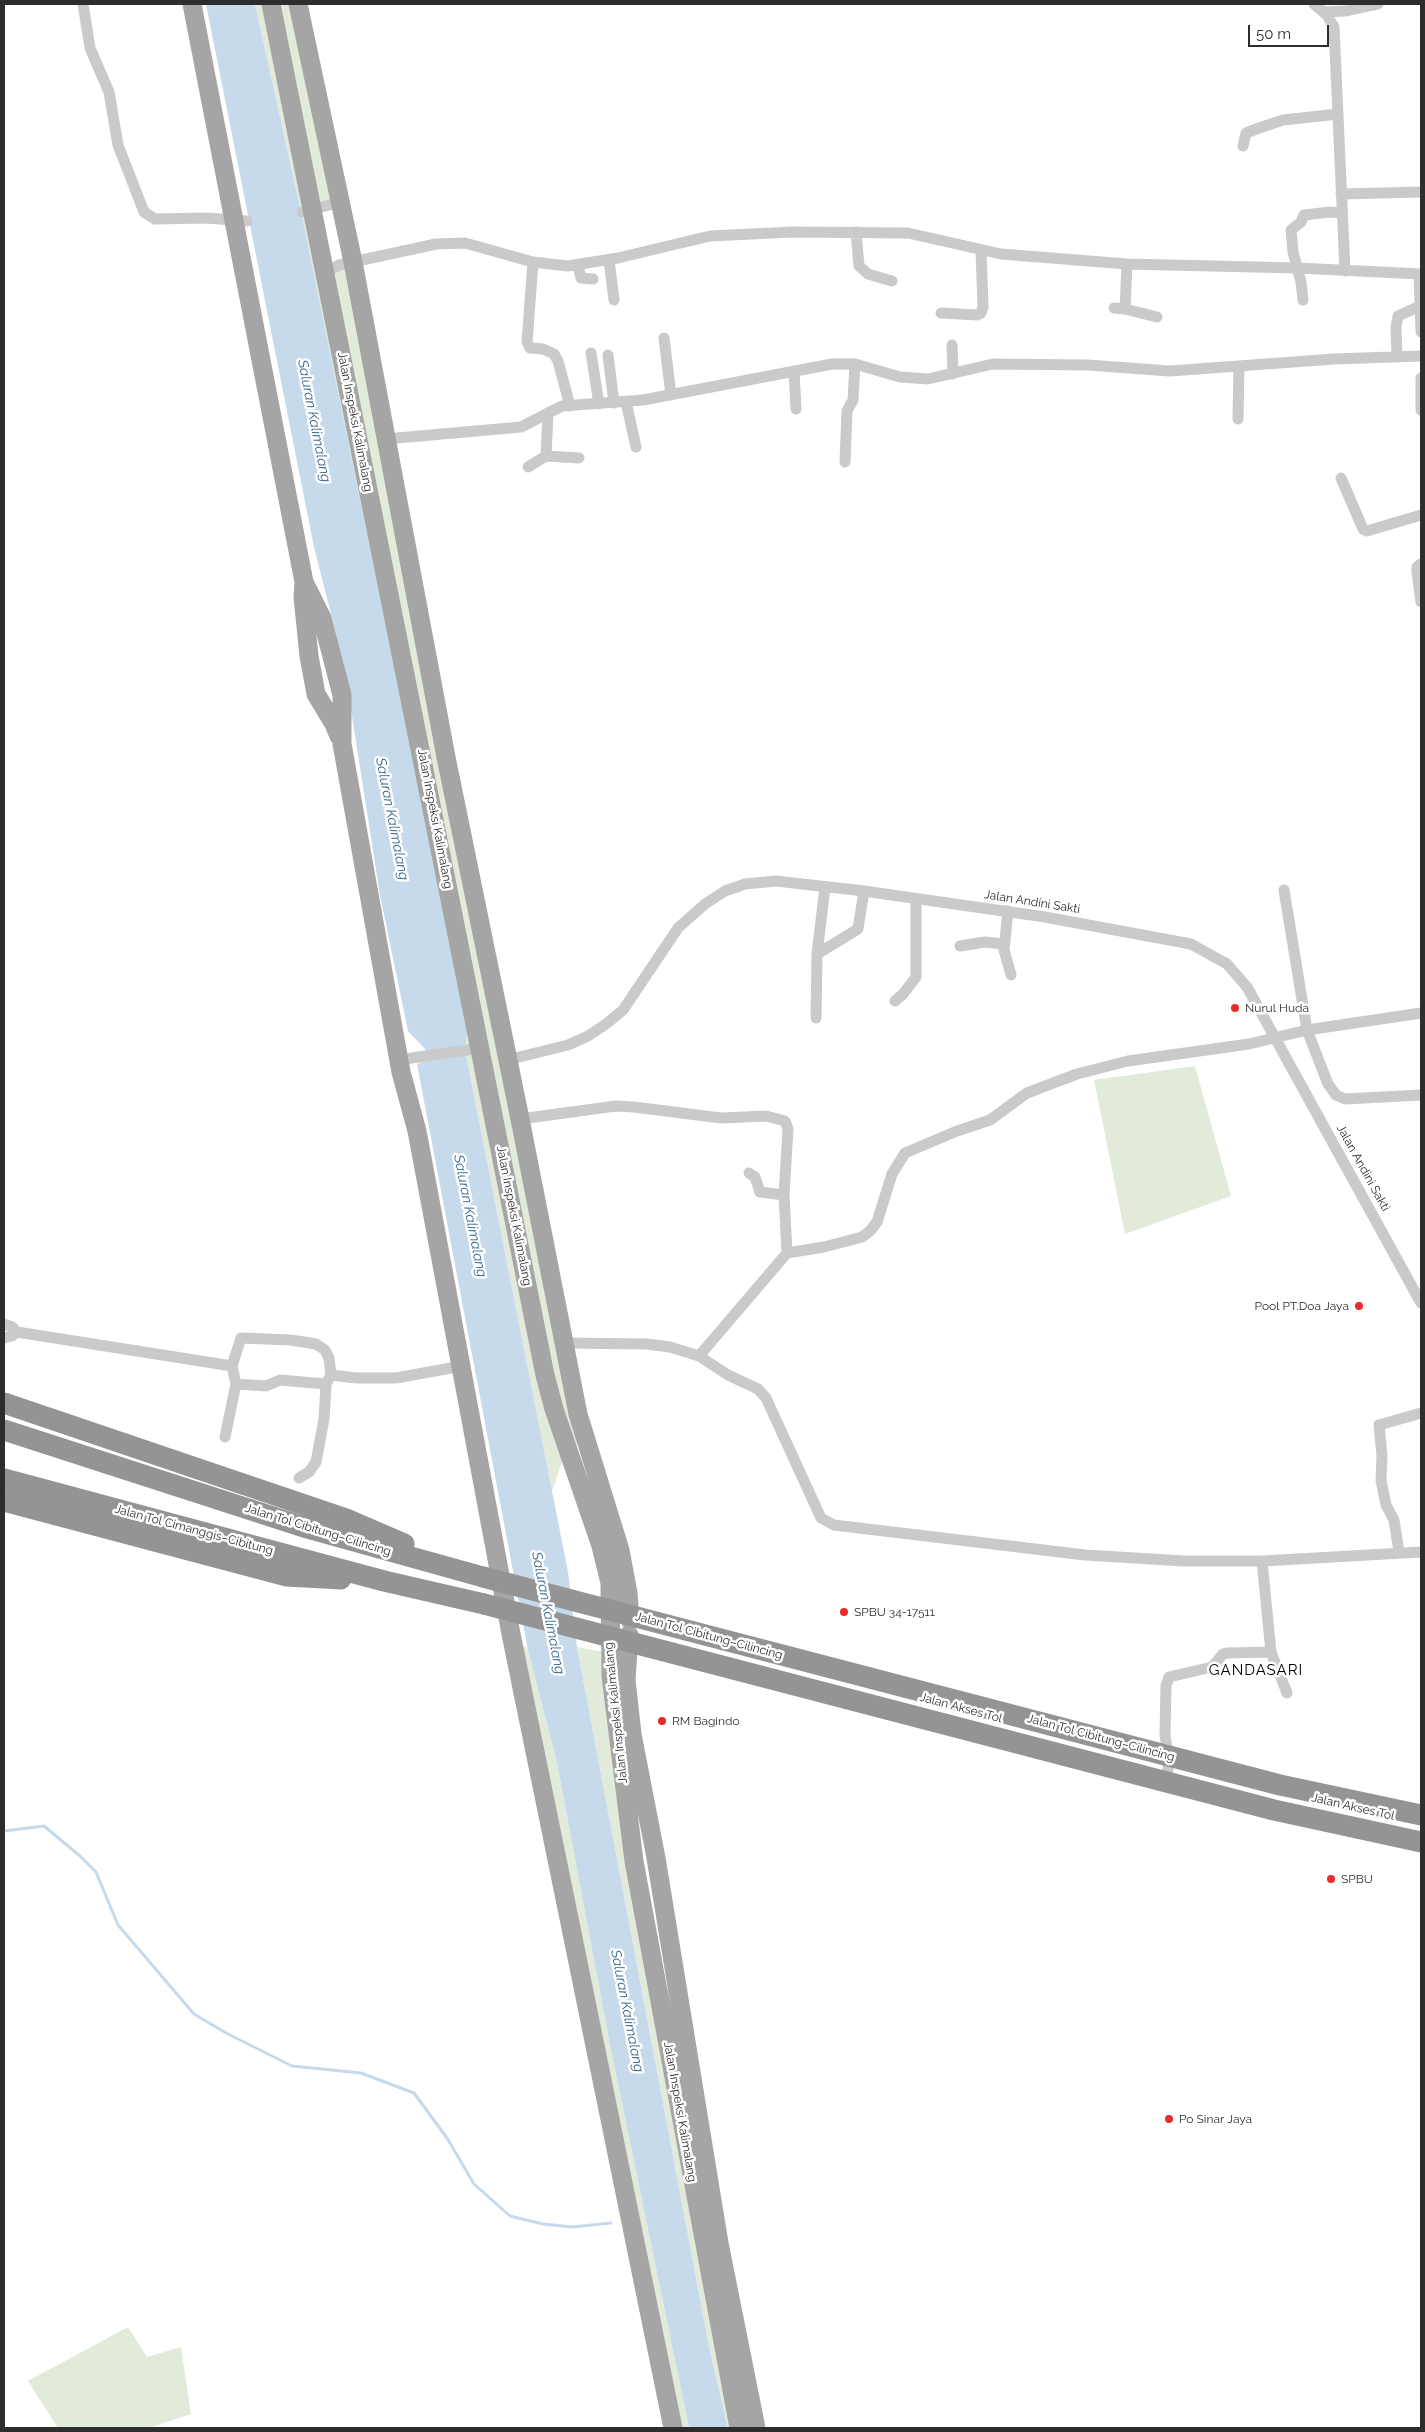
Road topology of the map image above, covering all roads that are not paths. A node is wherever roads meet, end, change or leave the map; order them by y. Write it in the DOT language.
graph roads {
  1 [pos="83,4"];
  2 [pos="192,4"];
  3 [pos="272,4"];
  4 [pos="298,4"];
  5 [pos="1314,4"];
  6 [pos="1378,4"];
  7 [pos="1324,12"];
  8 [pos="1338,114"];
  9 [pos="1243,146"];
  10 [pos="1421,192"];
  11 [pos="1341,194"];
  12 [pos="341,202"];
  13 [pos="308,211"];
  14 [pos="1342,213"];
  15 [pos="242,221"];
  16 [pos="856,232"];
  17 [pos="981,251"];
  18 [pos="609,260"];
  19 [pos="353,262"];
  20 [pos="533,262"];
  21 [pos="1127,264"];
  22 [pos="578,266"];
  23 [pos="1297,268"];
  24 [pos="1345,271"];
  25 [pos="325,273"];
  26 [pos="1420,274"];
  27 [pos="593,279"];
  28 [pos="892,281"];
  29 [pos="614,300"];
  30 [pos="1303,300"];
  31 [pos="941,313"];
  32 [pos="1421,313"];
  33 [pos="1157,317"];
  34 [pos="1421,332"];
  35 [pos="664,338"];
  36 [pos="952,345"];
  37 [pos="591,354"];
  38 [pos="608,355"];
  39 [pos="1421,356"];
  40 [pos="1398,357"];
  41 [pos="855,364"];
  42 [pos="1239,366"];
  43 [pos="794,371"];
  44 [pos="953,374"];
  45 [pos="1421,378"];
  46 [pos="671,395"];
  47 [pos="626,402"];
  48 [pos="614,403"];
  49 [pos="599,404"];
  50 [pos="570,406"];
  51 [pos="796,409"];
  52 [pos="1421,410"];
  53 [pos="548,413"];
  54 [pos="1238,419"];
  55 [pos="386,439"];
  56 [pos="636,446"];
  57 [pos="546,456"];
  58 [pos="578,458"];
  59 [pos="845,462"];
  60 [pos="528,467"];
  61 [pos="1341,478"];
  62 [pos="1421,515"];
  63 [pos="1421,564"];
  64 [pos="304,582"];
  65 [pos="1421,602"];
  66 [pos="342,744"];
  67 [pos="825,887"];
  68 [pos="1284,890"];
  69 [pos="864,891"];
  70 [pos="916,898"];
  71 [pos="1008,912"];
  72 [pos="1004,944"];
  73 [pos="960,946"];
  74 [pos="817,954"];
  75 [pos="1011,975"];
  76 [pos="895,1001"];
  77 [pos="1421,1012"];
  78 [pos="816,1018"];
  79 [pos="1307,1030"];
  80 [pos="1277,1039"];
  81 [pos="476,1048"];
  82 [pos="398,1060"];
  83 [pos="507,1060"];
  84 [pos="1421,1095"];
  85 [pos="520,1119"];
  86 [pos="749,1173"];
  87 [pos="784,1195"];
  88 [pos="787,1253"];
  89 [pos="1421,1303"];
  90 [pos="4,1324"];
  91 [pos="17,1332"];
  92 [pos="4,1338"];
  93 [pos="564,1343"];
  94 [pos="699,1356"];
  95 [pos="232,1366"];
  96 [pos="462,1366"];
  97 [pos="328,1380"];
  98 [pos="236,1384"];
  99 [pos="4,1401"];
  100 [pos="1421,1413"];
  101 [pos="4,1430"];
  102 [pos="224,1436"];
  103 [pos="576,1445"];
  104 [pos="299,1478"];
  105 [pos="4,1480"];
  106 [pos="4,1501"];
  107 [pos="1399,1552"];
  108 [pos="1421,1552"];
  109 [pos="1262,1560"];
  110 [pos="476,1575"];
  111 [pos="384,1581"];
  112 [pos="510,1596"];
  113 [pos="601,1620"];
  114 [pos="629,1628"];
  115 [pos="1271,1652"];
  116 [pos="1287,1693"];
  117 [pos="1168,1768"];
  118 [pos="1421,1816"];
  119 [pos="1421,1822"];
  120 [pos="1390,1823"];
  121 [pos="1421,1837"];
  122 [pos="1421,1842"];
  123 [pos="677,1988"];
  124 [pos="658,1992"];
  125 [pos="712,2244"];
  126 [pos="673,2428"];
  127 [pos="739,2428"];
  128 [pos="756,2428"];
  1 -- 15 [label="street"];
  2 -- 15 [label="main road"];
  3 -- 13 [label="main road, Jalan Inspeksi Kalimalang"];
  4 -- 12 [label="main road, Jalan Inspeksi Kalimalang"];
  5 -- 7 [label="street"];
  6 -- 7 [label="street"];
  7 -- 8 [label="street"];
  8 -- 9 [label="street"];
  8 -- 11 [label="street"];
  10 -- 11 [label="street"];
  11 -- 14 [label="street"];
  12 -- 13 [label="street"];
  12 -- 19 [label="main road, Jalan Inspeksi Kalimalang"];
  13 -- 25 [label="main road, Jalan Inspeksi Kalimalang"];
  14 -- 23 [label="street"];
  14 -- 24 [label="street"];
  15 -- 64 [label="main road"];
  16 -- 17 [label="street"];
  16 -- 18 [label="street"];
  16 -- 28 [label="street"];
  17 -- 21 [label="street"];
  17 -- 31 [label="street"];
  18 -- 22 [label="street"];
  18 -- 29 [label="street"];
  19 -- 20 [label="street"];
  19 -- 25 [label="street"];
  19 -- 55 [label="main road, Jalan Inspeksi Kalimalang"];
  20 -- 22 [label="street"];
  20 -- 50 [label="street"];
  21 -- 23 [label="street"];
  21 -- 33 [label="street"];
  22 -- 27 [label="street"];
  23 -- 24 [label="street"];
  23 -- 30 [label="street"];
  24 -- 26 [label="street"];
  25 -- 81 [label="main road, Jalan Inspeksi Kalimalang"];
  26 -- 32 [label="street"];
  32 -- 34 [label="street"];
  32 -- 40 [label="street"];
  35 -- 46 [label="street"];
  36 -- 44 [label="street"];
  37 -- 49 [label="street"];
  38 -- 48 [label="street"];
  39 -- 40 [label="street"];
  40 -- 42 [label="street"];
  41 -- 43 [label="street"];
  41 -- 44 [label="street"];
  41 -- 59 [label="street"];
  42 -- 44 [label="street"];
  42 -- 54 [label="street"];
  43 -- 46 [label="street"];
  43 -- 51 [label="street"];
  45 -- 52 [label="street"];
  46 -- 47 [label="street"];
  47 -- 48 [label="street"];
  47 -- 56 [label="street"];
  48 -- 49 [label="street"];
  49 -- 50 [label="street"];
  50 -- 53 [label="street"];
  53 -- 55 [label="street"];
  53 -- 57 [label="street"];
  55 -- 83 [label="main road, Jalan Inspeksi Kalimalang"];
  57 -- 58 [label="street"];
  57 -- 60 [label="street"];
  61 -- 62 [label="street"];
  63 -- 65 [label="street"];
  64 -- 66 [label="main road"];
  64 -- 66 [label="main road"];
  66 -- 82 [label="main road"];
  67 -- 69 [label="street, Jalan Andini Sakti"];
  67 -- 74 [label="street"];
  67 -- 83 [label="street, Jalan Andini Sakti"];
  68 -- 79 [label="street"];
  69 -- 70 [label="street, Jalan Andini Sakti"];
  69 -- 74 [label="street"];
  70 -- 71 [label="street, Jalan Andini Sakti"];
  70 -- 76 [label="street"];
  71 -- 72 [label="street"];
  71 -- 80 [label="street, Jalan Andini Sakti"];
  72 -- 73 [label="street"];
  72 -- 75 [label="street"];
  74 -- 78 [label="street"];
  77 -- 79 [label="street"];
  79 -- 80 [label="street"];
  79 -- 84 [label="street"];
  80 -- 88 [label="street"];
  80 -- 89 [label="street, Jalan Andini Sakti"];
  81 -- 82 [label="street"];
  81 -- 103 [label="main road, Jalan Inspeksi Kalimalang"];
  82 -- 96 [label="main road"];
  83 -- 85 [label="main road, Jalan Inspeksi Kalimalang"];
  85 -- 87 [label="street"];
  85 -- 93 [label="main road, Jalan Inspeksi Kalimalang"];
  86 -- 87 [label="street"];
  87 -- 88 [label="street"];
  88 -- 94 [label="street"];
  90 -- 91 [label="street"];
  91 -- 92 [label="street"];
  91 -- 95 [label="street"];
  93 -- 94 [label="street"];
  93 -- 103 [label="main road, Jalan Inspeksi Kalimalang"];
  94 -- 109 [label="street"];
  95 -- 97 [label="street"];
  95 -- 98 [label="street"];
  96 -- 97 [label="street"];
  96 -- 112 [label="main road"];
  97 -- 98 [label="street"];
  97 -- 104 [label="street"];
  98 -- 102 [label="street"];
  99 -- 110 [label="highway"];
  100 -- 107 [label="street"];
  101 -- 110 [label="highway, Jalan Tol Cibitung–Cilincing"];
  103 -- 113 [label="main road, Jalan Inspeksi Kalimalang"];
  103 -- 114 [label="main road, Jalan Inspeksi Kalimalang"];
  105 -- 111 [label="highway, Jalan Tol Cimanggis–Cibitung"];
  106 -- 111 [label="highway"];
  107 -- 108 [label="street"];
  107 -- 109 [label="street"];
  109 -- 115 [label="street"];
  110 -- 118 [label="highway, Jalan Tol Cibitung–Cilincing, bridge"];
  111 -- 122 [label="highway, Jalan Tol Cibitung–Cilincing, bridge"];
  112 -- 113 [label="main road, Jalan Akses Tol"];
  112 -- 126 [label="main road"];
  113 -- 114 [label="main road, Jalan Akses Tol"];
  113 -- 124 [label="main road, Jalan Inspeksi Kalimalang"];
  114 -- 117 [label="main road, Jalan Akses Tol"];
  114 -- 123 [label="main road, Jalan Inspeksi Kalimalang"];
  115 -- 116 [label="street"];
  115 -- 117 [label="street"];
  117 -- 120 [label="main road, Jalan Akses Tol"];
  119 -- 120 [label="main road, Jalan Akses Tol"];
  120 -- 121 [label="main road, Jalan Akses Tol"];
  123 -- 124 [label="main road"];
  123 -- 125 [label="main road, Jalan Inspeksi Kalimalang"];
  124 -- 125 [label="main road, Jalan Inspeksi Kalimalang"];
  125 -- 127 [label="main road, Jalan Inspeksi Kalimalang"];
  125 -- 128 [label="main road, Jalan Inspeksi Kalimalang"];
}
